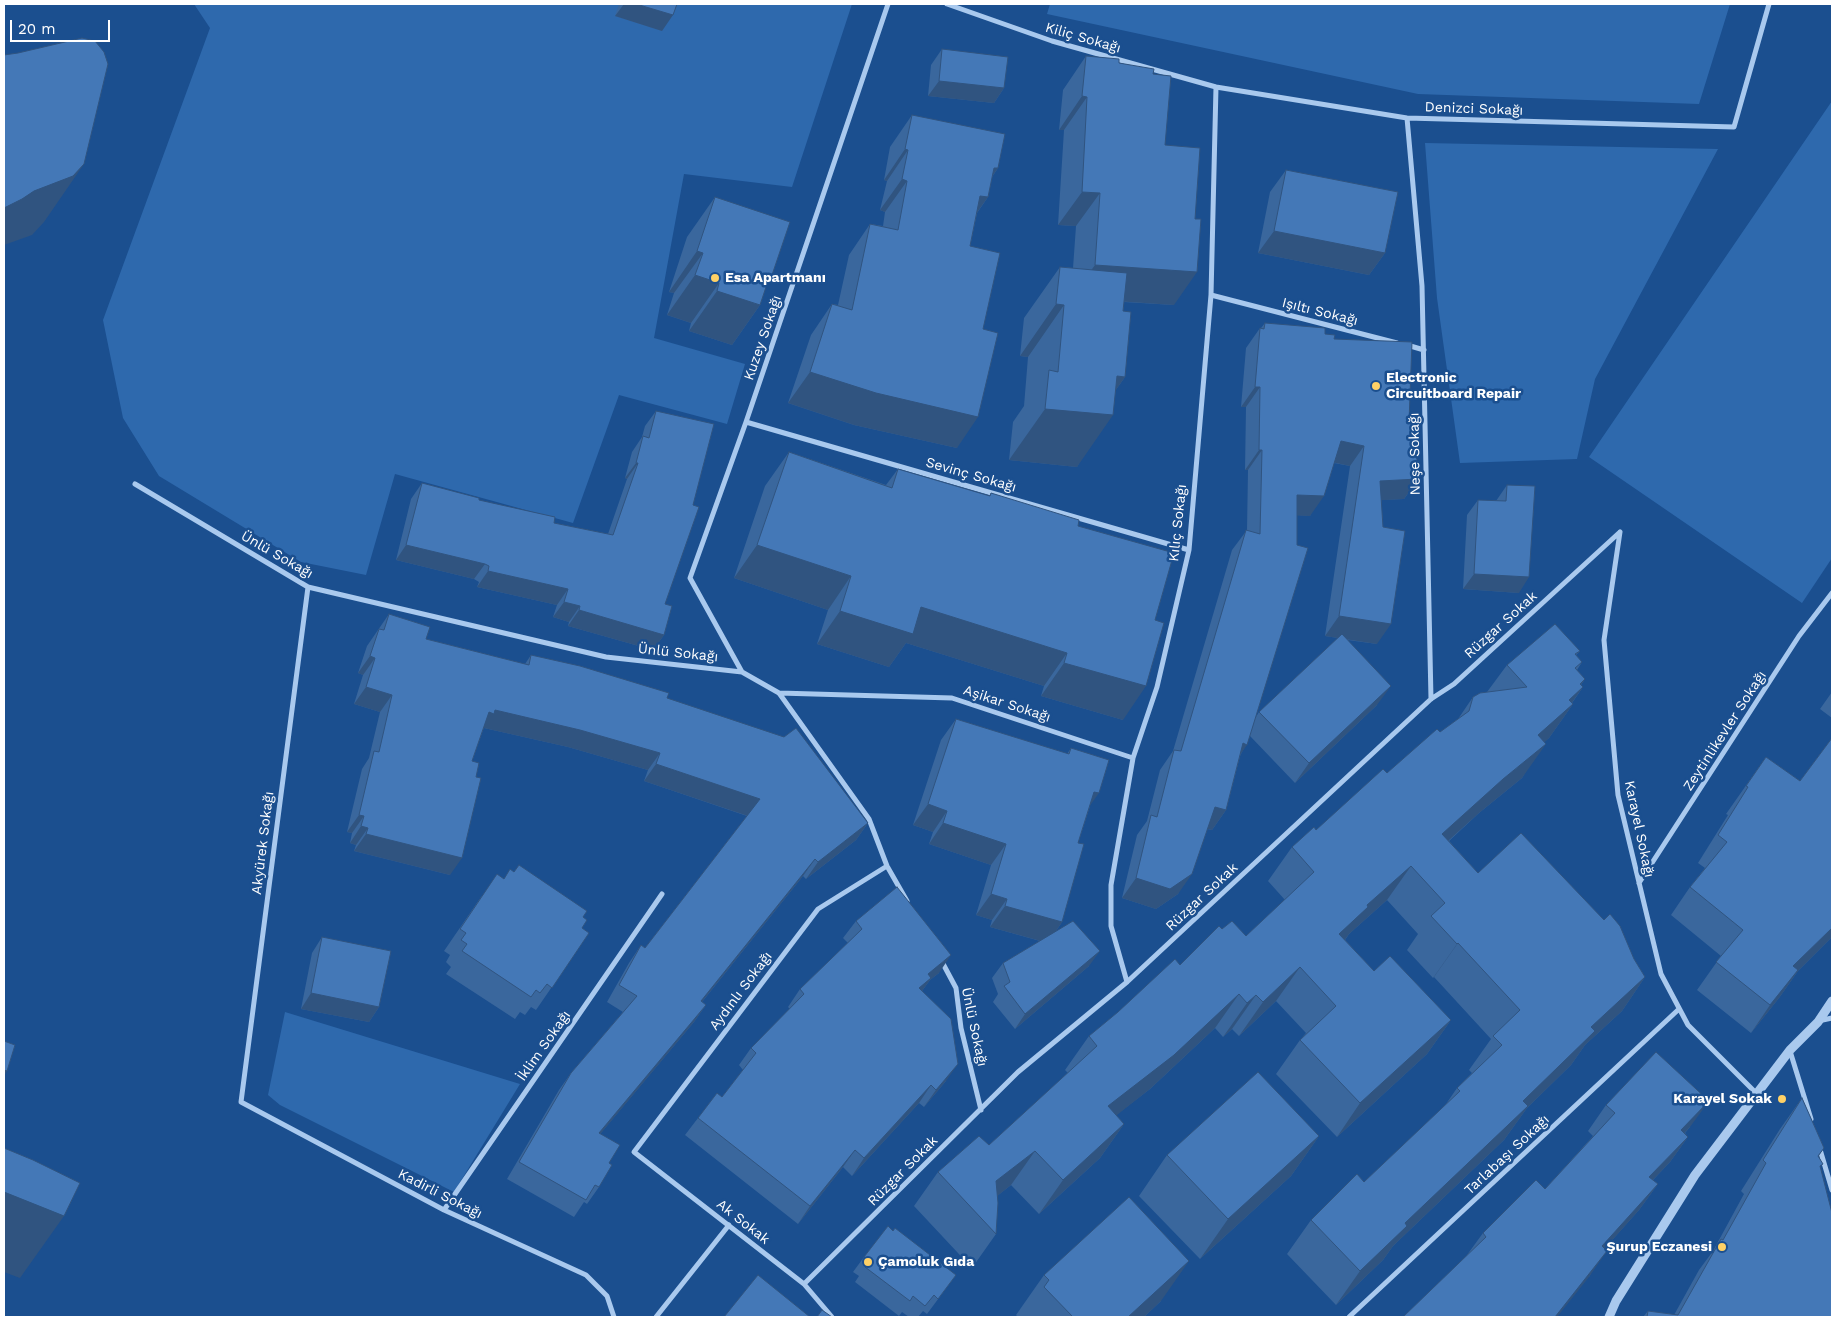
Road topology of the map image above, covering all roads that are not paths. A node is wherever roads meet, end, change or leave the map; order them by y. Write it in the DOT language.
graph roads {
  1 [pos="888,4"];
  2 [pos="947,4"];
  3 [pos="1769,4"];
  4 [pos="1216,87"];
  5 [pos="1406,118"];
  6 [pos="1211,295"];
  7 [pos="1424,350"];
  8 [pos="746,422"];
  9 [pos="135,484"];
  10 [pos="1620,532"];
  11 [pos="1189,550"];
  12 [pos="308,587"];
  13 [pos="1832,593"];
  14 [pos="742,672"];
  15 [pos="779,693"];
  16 [pos="1431,699"];
  17 [pos="1133,758"];
  18 [pos="887,866"];
  19 [pos="1639,883"];
  20 [pos="662,894"];
  21 [pos="912,909"];
  22 [pos="936,953"];
  23 [pos="1127,982"];
  24 [pos="1832,1002"];
  25 [pos="1679,1009"];
  26 [pos="1832,1018"];
  27 [pos="1818,1022"];
  28 [pos="1790,1050"];
  29 [pos="1757,1094"];
  30 [pos="241,1102"];
  31 [pos="981,1110"];
  32 [pos="1812,1123"];
  33 [pos="1818,1142"];
  34 [pos="634,1152"];
  35 [pos="1832,1190"];
  36 [pos="444,1210"];
  37 [pos="729,1225"];
  38 [pos="804,1284"];
  39 [pos="614,1317"];
  40 [pos="656,1317"];
  41 [pos="832,1317"];
  42 [pos="1349,1317"];
  43 [pos="1609,1317"];
  1 -- 8 [label="street, Kuzey Sokağı"];
  2 -- 4 [label="street, Kiliç Sokağı"];
  3 -- 5 [label="street, Denizci Sokağı"];
  4 -- 5 [label="street, Denizci Sokağı"];
  4 -- 6 [label="street, Kılıç Sokağı"];
  5 -- 7 [label="street, Neşe Sokağı"];
  6 -- 7 [label="street, Işıltı Sokağı"];
  6 -- 11 [label="street, Kılıç Sokağı"];
  7 -- 16 [label="street, Neşe Sokağı"];
  8 -- 11 [label="street, Sevinç Sokağı"];
  8 -- 14 [label="street, Kuzey Sokağı"];
  9 -- 12 [label="street, Ünlü Sokağı"];
  10 -- 16 [label="street, Rüzgar Sokak"];
  10 -- 19 [label="street, Karayel Sokağı"];
  11 -- 17 [label="street, Kılıç Sokağı"];
  12 -- 14 [label="street, Ünlü Sokağı"];
  12 -- 30 [label="street, Akyürek Sokağı"];
  13 -- 19 [label="street, Zeytinlikevler Sokağı"];
  14 -- 15 [label="street, Ünlü Sokağı"];
  15 -- 17 [label="street, Aşikar Sokağı"];
  15 -- 18 [label="street, Ünlü Sokağı"];
  16 -- 23 [label="street, Rüzgar Sokak"];
  17 -- 23 [label="street, Kılıç Sokağı"];
  18 -- 21 [label="street, Ünlü Sokağı"];
  18 -- 34 [label="street, Aydınlı Sokağı"];
  19 -- 25 [label="street, Karayel Sokağı"];
  20 -- 36 [label="street, İklim Sokağı"];
  22 -- 31 [label="street, Ünlü Sokağı"];
  23 -- 31 [label="street, Rüzgar Sokak"];
  24 -- 27 [label="street"];
  25 -- 29 [label="street, Karayel Sokağı"];
  25 -- 42 [label="street, Tarlabaşı Sokağı"];
  26 -- 27 [label="street"];
  27 -- 28 [label="street"];
  28 -- 29 [label="street"];
  28 -- 32 [label="street"];
  29 -- 43 [label="street"];
  30 -- 36 [label="street, Kadirli Sokağı"];
  31 -- 38 [label="street, Rüzgar Sokak"];
  33 -- 35 [label="street"];
  34 -- 37 [label="street, Ak Sokak"];
  36 -- 39 [label="street, Kadirli Sokağı"];
  37 -- 38 [label="street, Ak Sokak"];
  37 -- 40 [label="street"];
  38 -- 41 [label="street, Ak Sokak"];
}
